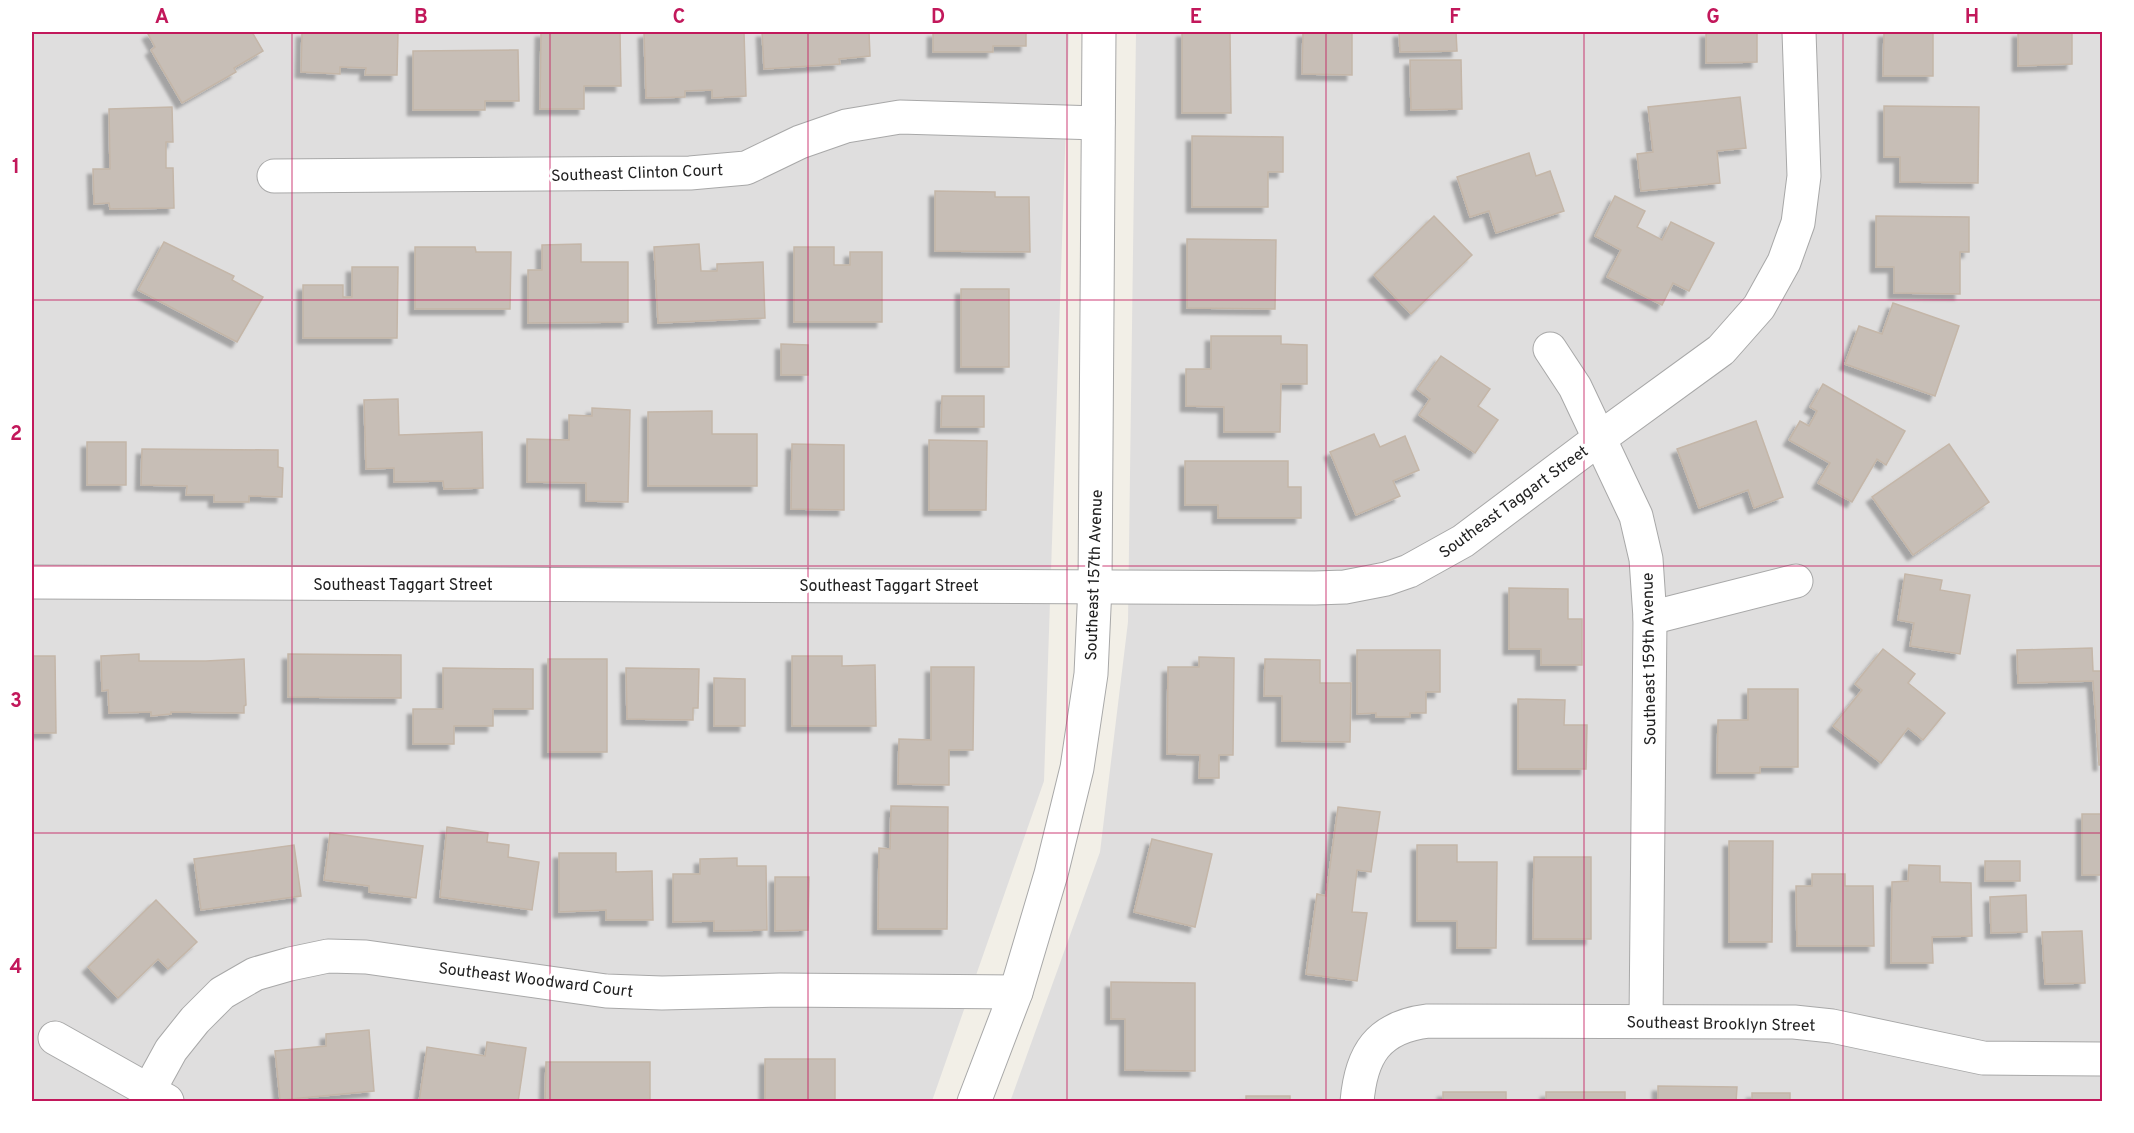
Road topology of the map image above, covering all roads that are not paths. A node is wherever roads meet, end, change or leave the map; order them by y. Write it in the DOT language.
graph roads {
  1 [pos="1099,32"];
  2 [pos="1799,32"];
  3 [pos="1098,123"];
  4 [pos="274,176"];
  5 [pos="1550,349"];
  6 [pos="1600,438"];
  7 [pos="1796,581"];
  8 [pos="32,582"];
  9 [pos="1095,586"];
  10 [pos="1650,618"];
  11 [pos="1016,992"];
  12 [pos="1646,1021"];
  13 [pos="55,1038"];
  14 [pos="2103,1059"];
  15 [pos="159,1096"];
  16 [pos="974,1101"];
  17 [pos="1357,1101"];
  1 -- 3 [label="street, Southeast 157th Avenue"];
  2 -- 6 [label="street"];
  3 -- 4 [label="street, Southeast Clinton Court"];
  3 -- 9 [label="street, Southeast 157th Avenue"];
  5 -- 6 [label="street, Southeast Taggart Street"];
  6 -- 9 [label="street, Southeast Taggart Street"];
  6 -- 10 [label="street, Southeast 159th Avenue"];
  7 -- 10 [label="street"];
  8 -- 9 [label="street, Southeast Taggart Street"];
  9 -- 11 [label="street, Southeast 157th Avenue"];
  10 -- 12 [label="street, Southeast 159th Avenue"];
  11 -- 15 [label="street, Southeast Woodward Court"];
  11 -- 16 [label="street, Southeast 157th Avenue"];
  12 -- 14 [label="street, Southeast Brooklyn Street"];
  12 -- 17 [label="street, Southeast Brooklyn Street"];
  13 -- 15 [label="street"];
}
